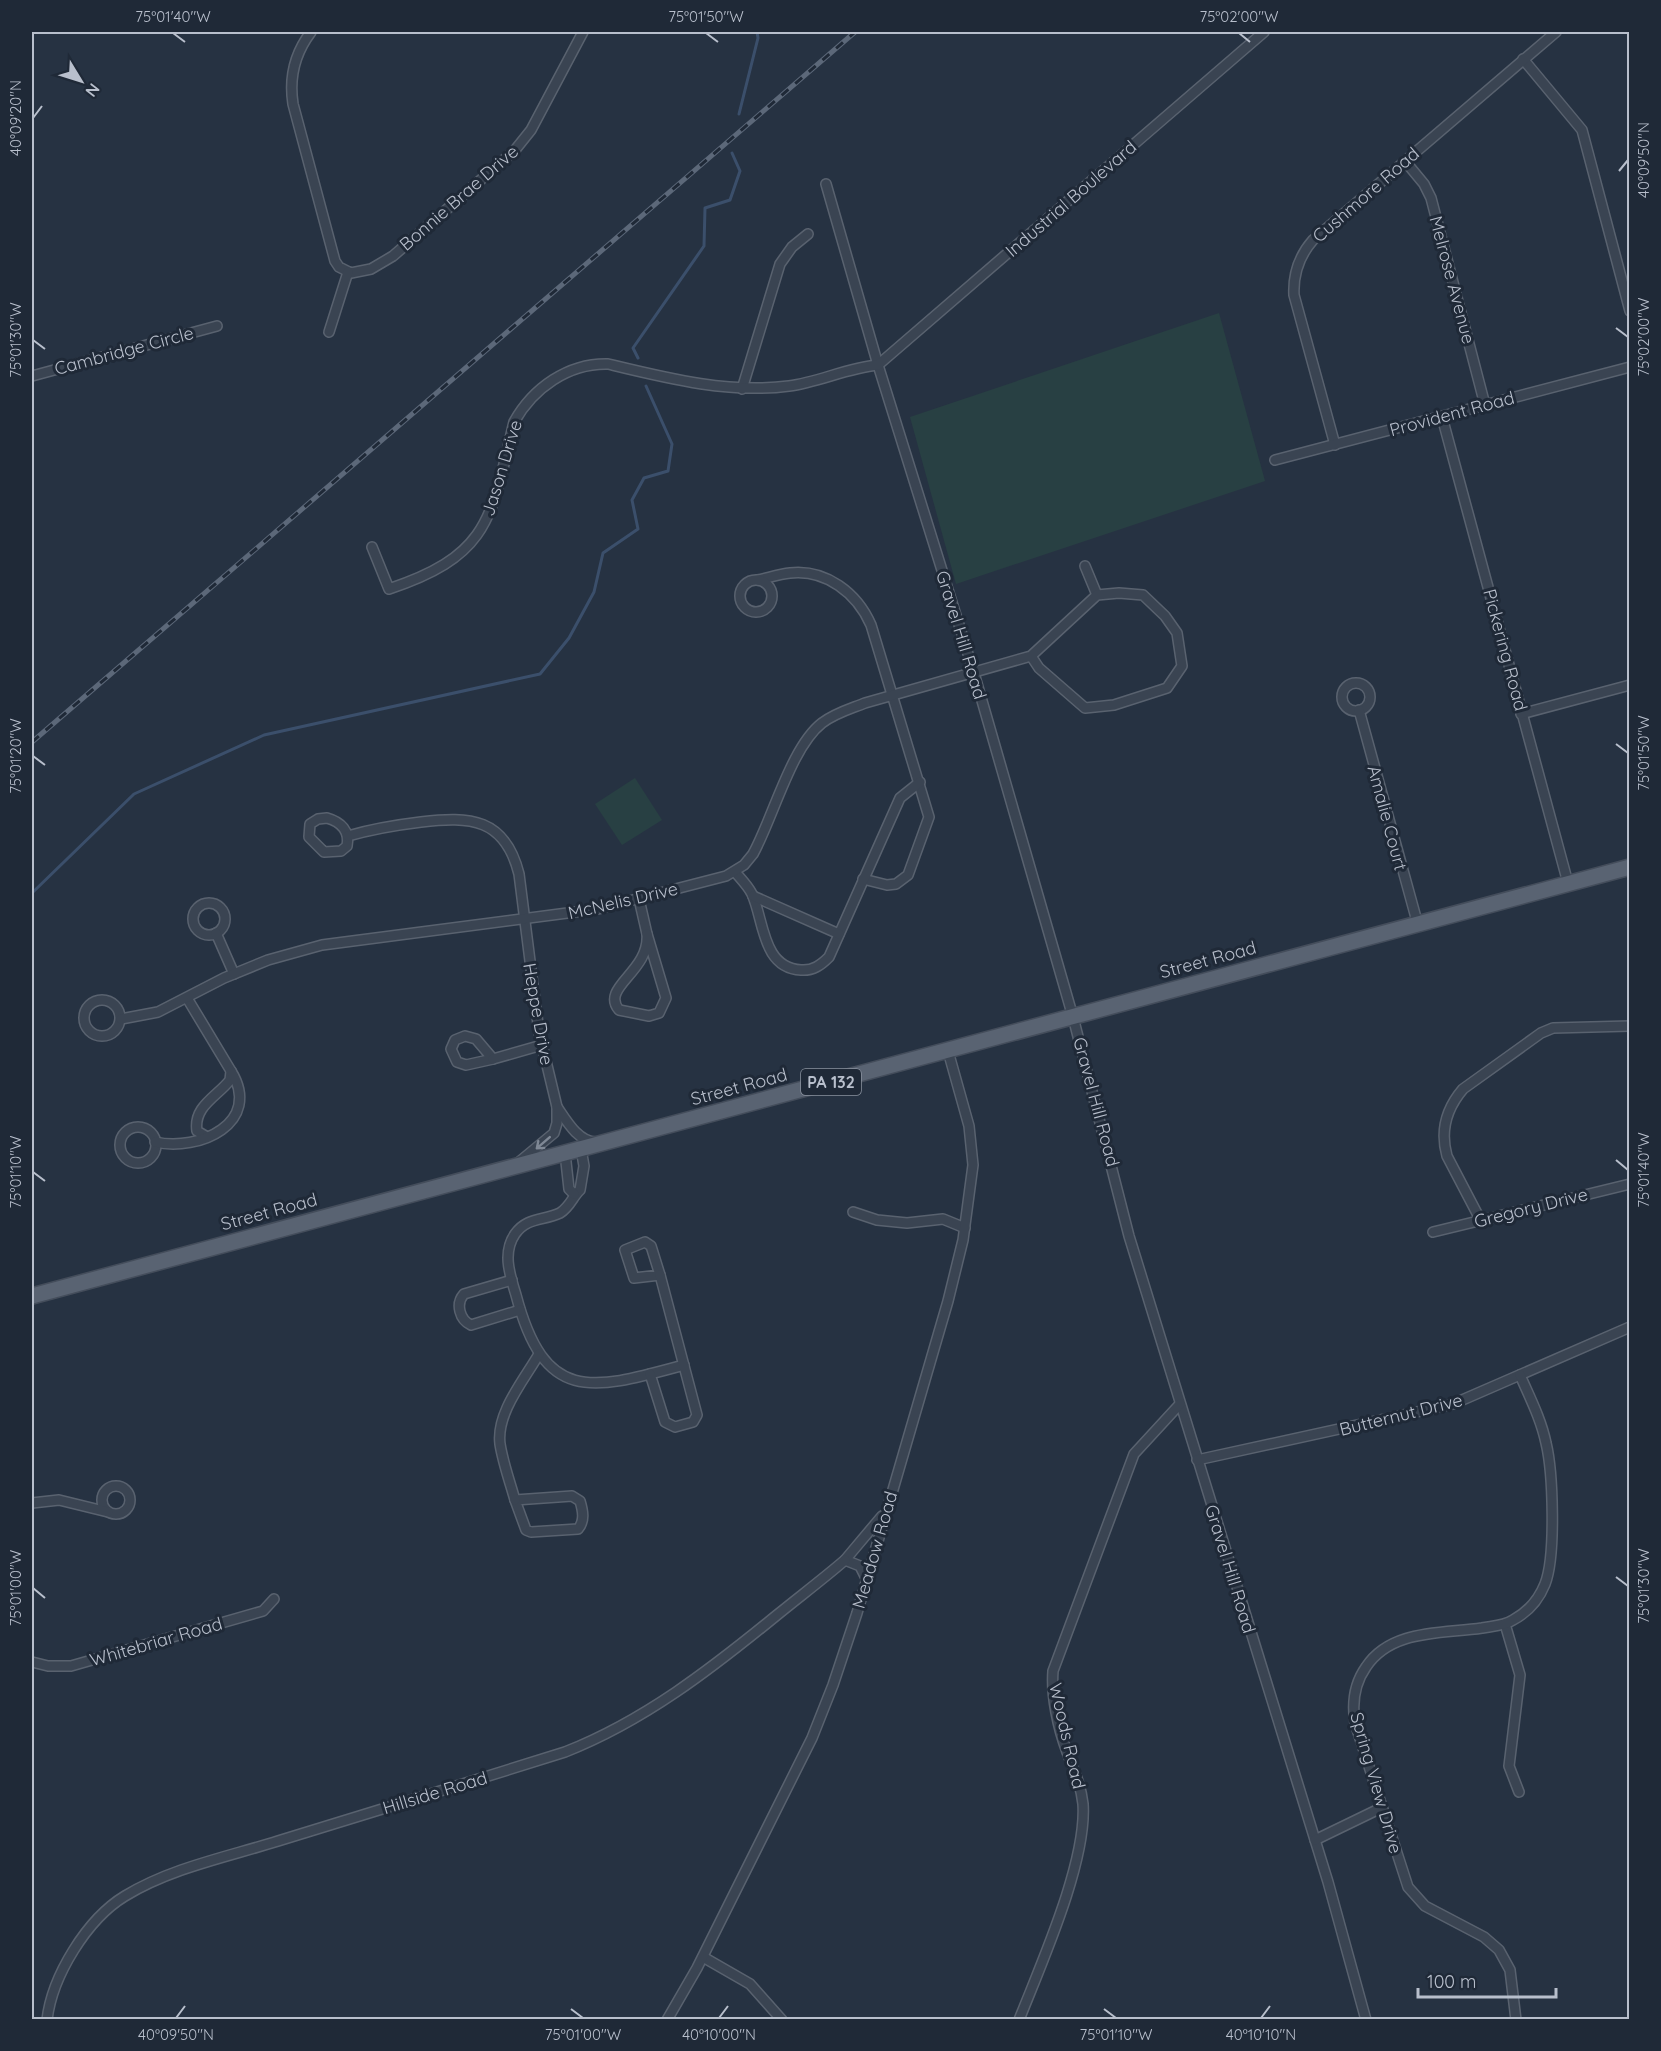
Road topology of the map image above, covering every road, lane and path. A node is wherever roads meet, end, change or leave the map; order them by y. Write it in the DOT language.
graph roads {
  1 [pos="311,32"];
  2 [pos="583,32"];
  3 [pos="1264,32"];
  4 [pos="1556,32"];
  5 [pos="1524,59"];
  6 [pos="1406,161"];
  7 [pos="826,184"];
  8 [pos="808,234"];
  9 [pos="348,272"];
  10 [pos="1629,310"];
  11 [pos="217,326"];
  12 [pos="329,332"];
  13 [pos="878,365"];
  14 [pos="1629,367"];
  15 [pos="32,376"];
  16 [pos="742,389"];
  17 [pos="1485,405"];
  18 [pos="1442,417"];
  19 [pos="1335,445"];
  20 [pos="1275,460"];
  21 [pos="372,547"];
  22 [pos="1085,566"];
  23 [pos="758,580"];
  24 [pos="1097,595"];
  25 [pos="1031,656"];
  26 [pos="974,673"];
  27 [pos="1629,685"];
  28 [pos="893,695"];
  29 [pos="1359,710"];
  30 [pos="1521,714"];
  31 [pos="920,782"];
  32 [pos="348,836"];
  33 [pos="1629,867"];
  34 [pos="735,872"];
  35 [pos="863,879"];
  36 [pos="1568,884"];
  37 [pos="753,896"];
  38 [pos="639,899"];
  39 [pos="523,920"];
  40 [pos="1418,925"];
  41 [pos="216,933"];
  42 [pos="647,934"];
  43 [pos="839,934"];
  44 [pos="234,974"];
  45 [pos="187,998"];
  46 [pos="1073,1017"];
  47 [pos="121,1019"];
  48 [pos="1629,1026"];
  49 [pos="542,1045"];
  50 [pos="948,1051"];
  51 [pos="493,1059"];
  52 [pos="231,1071"];
  53 [pos="557,1107"];
  54 [pos="202,1135"];
  55 [pos="155,1142"];
  56 [pos="608,1142"];
  57 [pos="581,1149"];
  58 [pos="564,1153"];
  59 [pos="509,1168"];
  60 [pos="1629,1184"];
  61 [pos="574,1194"];
  62 [pos="853,1212"];
  63 [pos="1481,1221"];
  64 [pos="965,1228"];
  65 [pos="1433,1232"];
  66 [pos="660,1275"];
  67 [pos="512,1280"];
  68 [pos="32,1296"];
  69 [pos="520,1310"];
  70 [pos="1629,1327"];
  71 [pos="539,1354"];
  72 [pos="684,1365"];
  73 [pos="650,1374"];
  74 [pos="1520,1375"];
  75 [pos="1180,1404"];
  76 [pos="1197,1460"];
  77 [pos="515,1500"];
  78 [pos="32,1503"];
  79 [pos="886,1512"];
  80 [pos="111,1513"];
  81 [pos="845,1560"];
  82 [pos="866,1580"];
  83 [pos="274,1599"];
  84 [pos="1505,1624"];
  85 [pos="32,1662"];
  86 [pos="1519,1792"];
  87 [pos="1381,1808"];
  88 [pos="1315,1840"];
  89 [pos="702,1957"];
  90 [pos="47,2019"];
  91 [pos="667,2019"];
  92 [pos="782,2019"];
  93 [pos="1019,2019"];
  94 [pos="1366,2019"];
  95 [pos="1516,2019"];
  1 -- 9 [label="street"];
  2 -- 9 [label="street, Bonnie Brae Drive"];
  3 -- 13 [label="street, Industrial Boulevard"];
  4 -- 5 [label="street, Cushmore Road"];
  5 -- 6 [label="street, Cushmore Road"];
  5 -- 10 [label="street"];
  6 -- 17 [label="street, Melrose Avenue"];
  6 -- 19 [label="street, Cushmore Road"];
  7 -- 13 [label="street, Gravel Hill Road"];
  8 -- 16 [label="street"];
  9 -- 12 [label="street"];
  11 -- 15 [label="street, Cambridge Circle"];
  13 -- 16 [label="street, Jason Drive"];
  13 -- 26 [label="street, Gravel Hill Road"];
  14 -- 17 [label="street, Provident Road"];
  16 -- 21 [label="street, Jason Drive"];
  17 -- 18 [label="street, Provident Road"];
  18 -- 19 [label="street, Provident Road"];
  18 -- 30 [label="street, Pickering Road"];
  19 -- 20 [label="street, Provident Road"];
  22 -- 24 [label="street"];
  23 -- 28 [label="street"];
  24 -- 25 [label="street"];
  24 -- 25 [label="street"];
  25 -- 26 [label="street"];
  26 -- 28 [label="street"];
  26 -- 46 [label="street, Gravel Hill Road"];
  27 -- 30 [label="street"];
  28 -- 31 [label="street"];
  28 -- 34 [label="street"];
  29 -- 40 [label="street, Amalie Court"];
  30 -- 36 [label="street, Pickering Road"];
  31 -- 35 [label="street"];
  31 -- 35 [label="street"];
  32 -- 32 [label="street"];
  32 -- 39 [label="street, Heppe Drive"];
  33 -- 36 [label="main road, Street Road / PA 132"];
  34 -- 37 [label="street"];
  34 -- 38 [label="street, McNelis Drive"];
  35 -- 43 [label="street"];
  36 -- 40 [label="main road, Street Road / PA 132"];
  37 -- 43 [label="street"];
  37 -- 43 [label="street"];
  38 -- 39 [label="street, McNelis Drive"];
  38 -- 42 [label="street"];
  39 -- 44 [label="street, McNelis Drive"];
  39 -- 49 [label="street, Heppe Drive"];
  40 -- 46 [label="main road, Street Road / PA 132"];
  41 -- 44 [label="street"];
  42 -- 42 [label="street"];
  44 -- 45 [label="street, McNelis Drive"];
  45 -- 47 [label="street, McNelis Drive"];
  45 -- 52 [label="street"];
  46 -- 50 [label="main road, Street Road / PA 132"];
  46 -- 75 [label="street, Gravel Hill Road"];
  47 -- 47 [label="street"];
  48 -- 63 [label="street"];
  49 -- 51 [label="street"];
  49 -- 53 [label="street, Heppe Drive"];
  50 -- 56 [label="main road, Street Road / PA 132"];
  50 -- 64 [label="street, Meadow Road"];
  52 -- 54 [label="street"];
  52 -- 54 [label="street"];
  53 -- 56 [label="street, Heppe Drive"];
  53 -- 59 [label="street, Heppe Drive, one-way"];
  54 -- 55 [label="street"];
  56 -- 57 [label="main road, Street Road / PA 132"];
  57 -- 58 [label="main road, Street Road / PA 132"];
  57 -- 61 [label="street"];
  58 -- 59 [label="main road, Street Road / PA 132"];
  58 -- 61 [label="street"];
  59 -- 68 [label="main road, Street Road / PA 132"];
  60 -- 63 [label="street, Gregory Drive"];
  61 -- 67 [label="street"];
  62 -- 64 [label="street"];
  63 -- 65 [label="street, Gregory Drive"];
  64 -- 79 [label="street, Meadow Road"];
  66 -- 66 [label="street"];
  66 -- 72 [label="street"];
  67 -- 69 [label="street"];
  67 -- 69 [label="street"];
  69 -- 71 [label="street"];
  70 -- 74 [label="street, Butternut Drive"];
  71 -- 73 [label="street"];
  71 -- 77 [label="street"];
  72 -- 73 [label="street"];
  72 -- 73 [label="street"];
  74 -- 76 [label="street, Butternut Drive"];
  74 -- 84 [label="street, Spring View Drive"];
  75 -- 76 [label="street, Gravel Hill Road"];
  75 -- 93 [label="street, Woods Road"];
  76 -- 88 [label="street, Gravel Hill Road"];
  77 -- 77 [label="street"];
  78 -- 80 [label="street"];
  79 -- 81 [label="street, Hillside Road"];
  79 -- 82 [label="street, Meadow Road"];
  81 -- 82 [label="street"];
  81 -- 90 [label="street, Hillside Road"];
  82 -- 89 [label="street, Meadow Road"];
  83 -- 85 [label="street, Whitebriar Road"];
  84 -- 86 [label="street"];
  84 -- 87 [label="street, Spring View Drive"];
  87 -- 88 [label="street"];
  87 -- 95 [label="street, Spring View Drive"];
  88 -- 94 [label="street, Gravel Hill Road"];
  89 -- 91 [label="street, Meadow Road"];
  89 -- 92 [label="street"];
}
